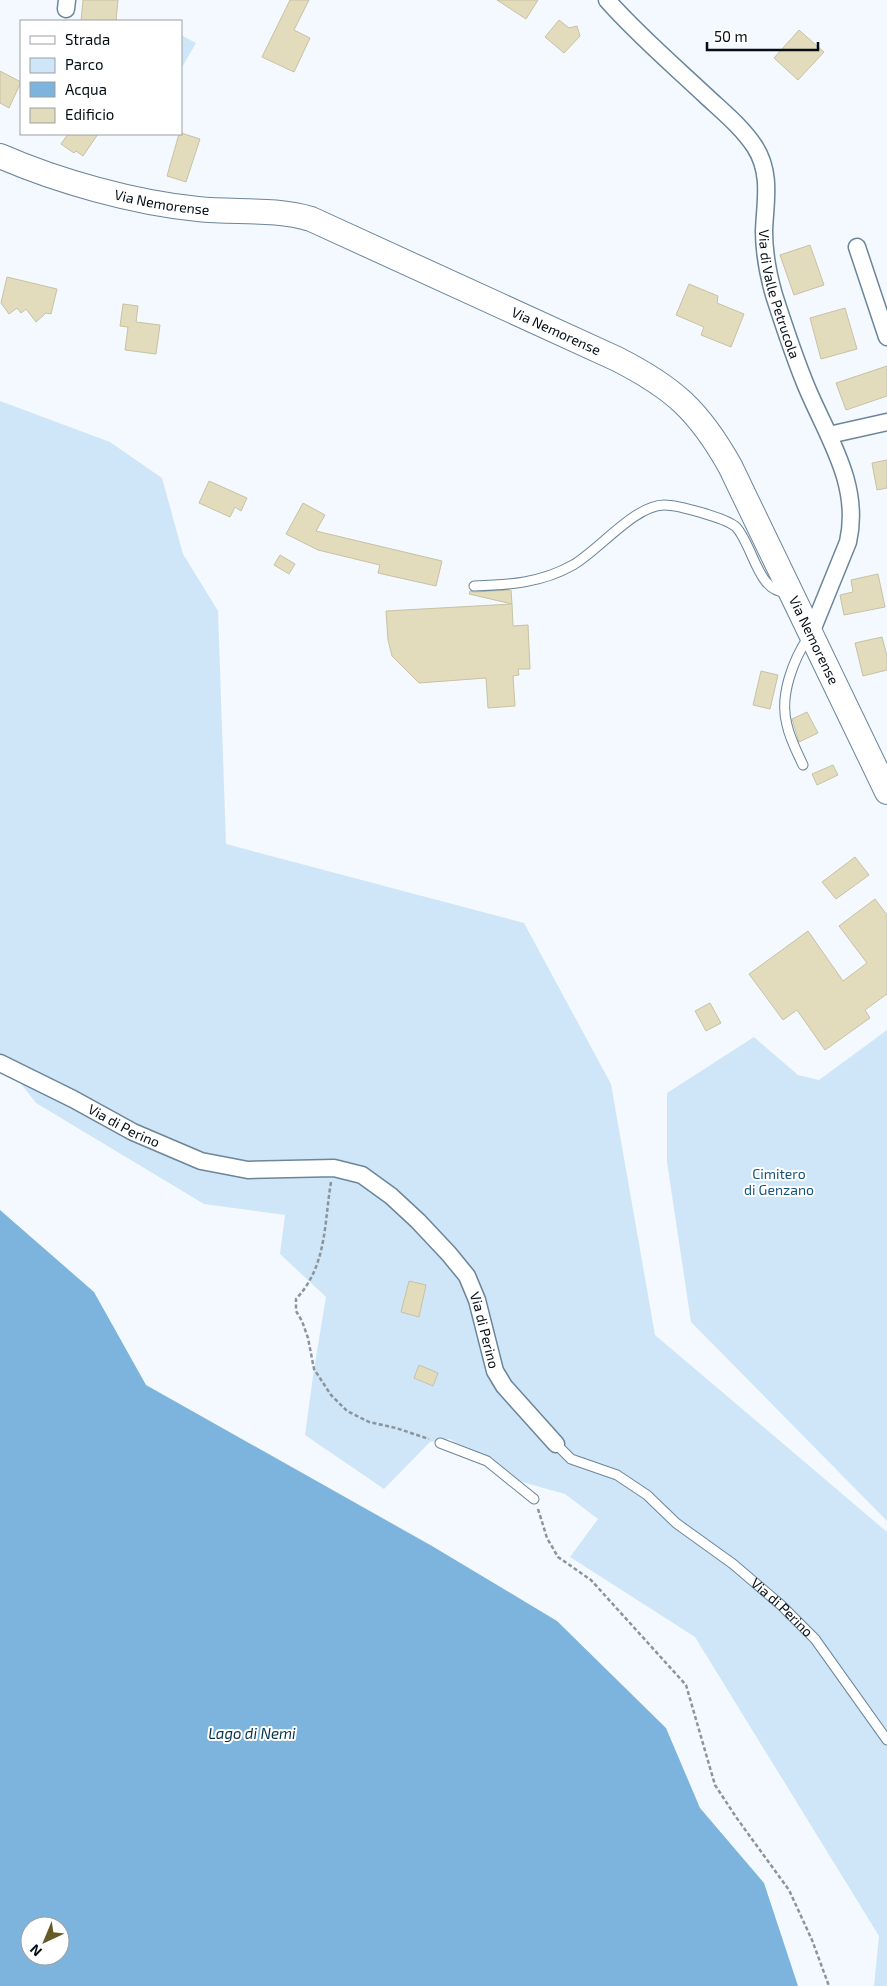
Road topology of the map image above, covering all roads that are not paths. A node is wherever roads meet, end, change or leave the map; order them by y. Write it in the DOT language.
graph roads {
  1 [pos="607,0"];
  2 [pos="0,156"];
  3 [pos="857,247"];
  4 [pos="887,337"];
  5 [pos="887,422"];
  6 [pos="829,435"];
  7 [pos="474,586"];
  8 [pos="790,592"];
  9 [pos="811,633"];
  10 [pos="803,765"];
  11 [pos="887,792"];
  12 [pos="0,1063"];
  13 [pos="440,1443"];
  14 [pos="556,1444"];
  15 [pos="534,1499"];
  16 [pos="887,1740"];
  1 -- 6 [label="street, Via di Valle Petrucola"];
  2 -- 8 [label="main road, Via Nemorense"];
  3 -- 4 [label="street"];
  5 -- 6 [label="street"];
  6 -- 9 [label="street, Via di Valle Petrucola"];
  7 -- 8 [label="lane"];
  8 -- 9 [label="main road, Via Nemorense"];
  9 -- 10 [label="lane"];
  9 -- 11 [label="main road, Via Nemorense"];
  12 -- 14 [label="street, Via di Perino"];
  13 -- 15 [label="lane"];
  14 -- 16 [label="lane, Via di Perino"];
}
